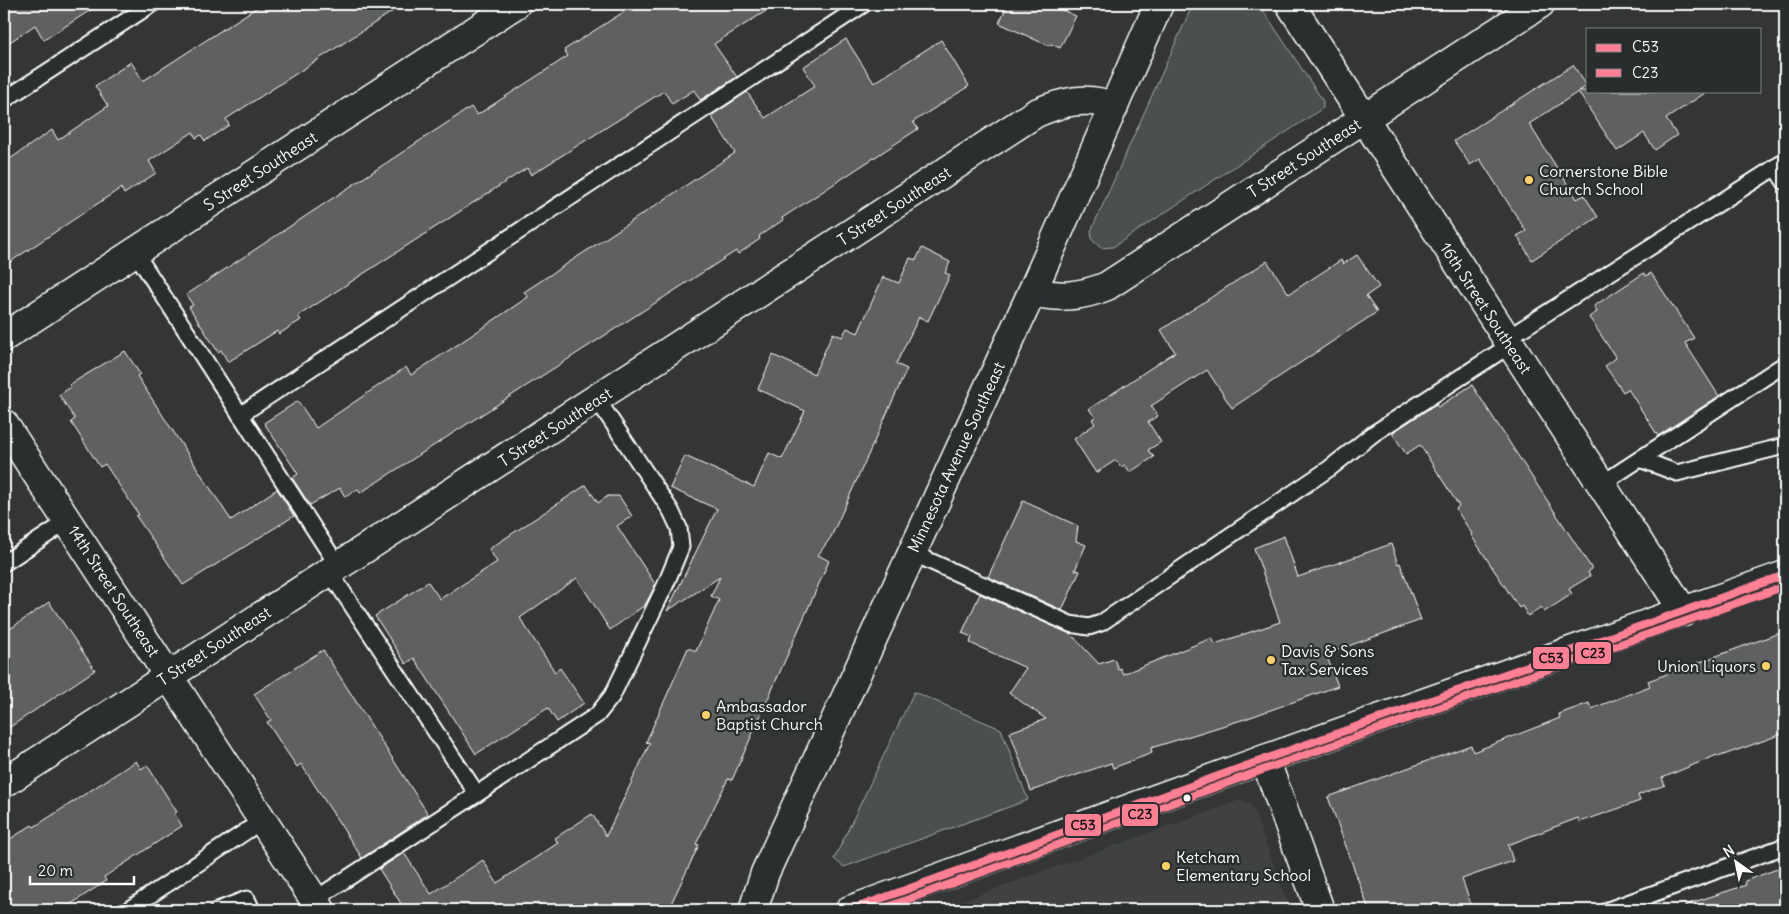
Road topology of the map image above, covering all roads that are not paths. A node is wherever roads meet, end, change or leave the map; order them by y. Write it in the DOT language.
graph roads {
  1 [pos="152,4"];
  2 [pos="516,4"];
  3 [pos="864,4"];
  4 [pos="1159,4"];
  5 [pos="1290,4"];
  6 [pos="1540,4"];
  7 [pos="4,100"];
  8 [pos="1114,107"];
  9 [pos="1364,118"];
  10 [pos="1780,164"];
  11 [pos="1785,182"];
  12 [pos="135,252"];
  13 [pos="1032,292"];
  14 [pos="4,337"];
  15 [pos="1508,342"];
  16 [pos="1785,364"];
  17 [pos="597,399"];
  18 [pos="240,415"];
  19 [pos="4,424"];
  20 [pos="1784,446"];
  21 [pos="1640,459"];
  22 [pos="1600,485"];
  23 [pos="68,521"];
  24 [pos="912,553"];
  25 [pos="4,563"];
  26 [pos="334,568"];
  27 [pos="1785,575"];
  28 [pos="1684,612"];
  29 [pos="169,675"];
  30 [pos="1265,759"];
  31 [pos="4,783"];
  32 [pos="477,794"];
  33 [pos="263,820"];
  34 [pos="1785,846"];
  35 [pos="316,906"];
  36 [pos="128,910"];
  37 [pos="218,910"];
  38 [pos="252,910"];
  39 [pos="753,910"];
  40 [pos="850,910"];
  41 [pos="1320,910"];
  42 [pos="1608,910"];
  1 -- 7 [label="lane"];
  2 -- 12 [label="street, S Street Southeast"];
  3 -- 18 [label="lane"];
  4 -- 8 [label="street, Minnesota Avenue Southeast"];
  5 -- 9 [label="street, 16th Street Southeast"];
  6 -- 9 [label="street, T Street Southeast"];
  8 -- 13 [label="street, Minnesota Avenue Southeast"];
  8 -- 17 [label="street, T Street Southeast"];
  9 -- 13 [label="street, T Street Southeast"];
  9 -- 15 [label="street, 16th Street Southeast"];
  10 -- 11 [label="lane"];
  10 -- 15 [label="lane"];
  12 -- 14 [label="street, S Street Southeast"];
  12 -- 18 [label="lane"];
  13 -- 24 [label="street, Minnesota Avenue Southeast"];
  15 -- 22 [label="street, 16th Street Southeast"];
  15 -- 24 [label="lane"];
  16 -- 21 [label="lane"];
  17 -- 26 [label="street, T Street Southeast"];
  17 -- 32 [label="lane"];
  18 -- 26 [label="lane"];
  19 -- 23 [label="street, 14th Street Southeast"];
  20 -- 21 [label="lane"];
  21 -- 22 [label="lane"];
  22 -- 28 [label="street, 16th Street Southeast"];
  23 -- 25 [label="lane"];
  23 -- 29 [label="street, 14th Street Southeast"];
  24 -- 39 [label="street, Minnesota Avenue Southeast"];
  26 -- 29 [label="street, T Street Southeast"];
  26 -- 32 [label="lane"];
  27 -- 28 [label="street"];
  28 -- 30 [label="street"];
  29 -- 31 [label="street, T Street Southeast"];
  29 -- 33 [label="street, 14th Street Southeast"];
  30 -- 40 [label="street"];
  30 -- 41 [label="street"];
  32 -- 35 [label="lane"];
  33 -- 35 [label="street, 14th Street Southeast"];
  33 -- 36 [label="lane"];
  34 -- 42 [label="lane"];
  37 -- 38 [label="lane"];
}
